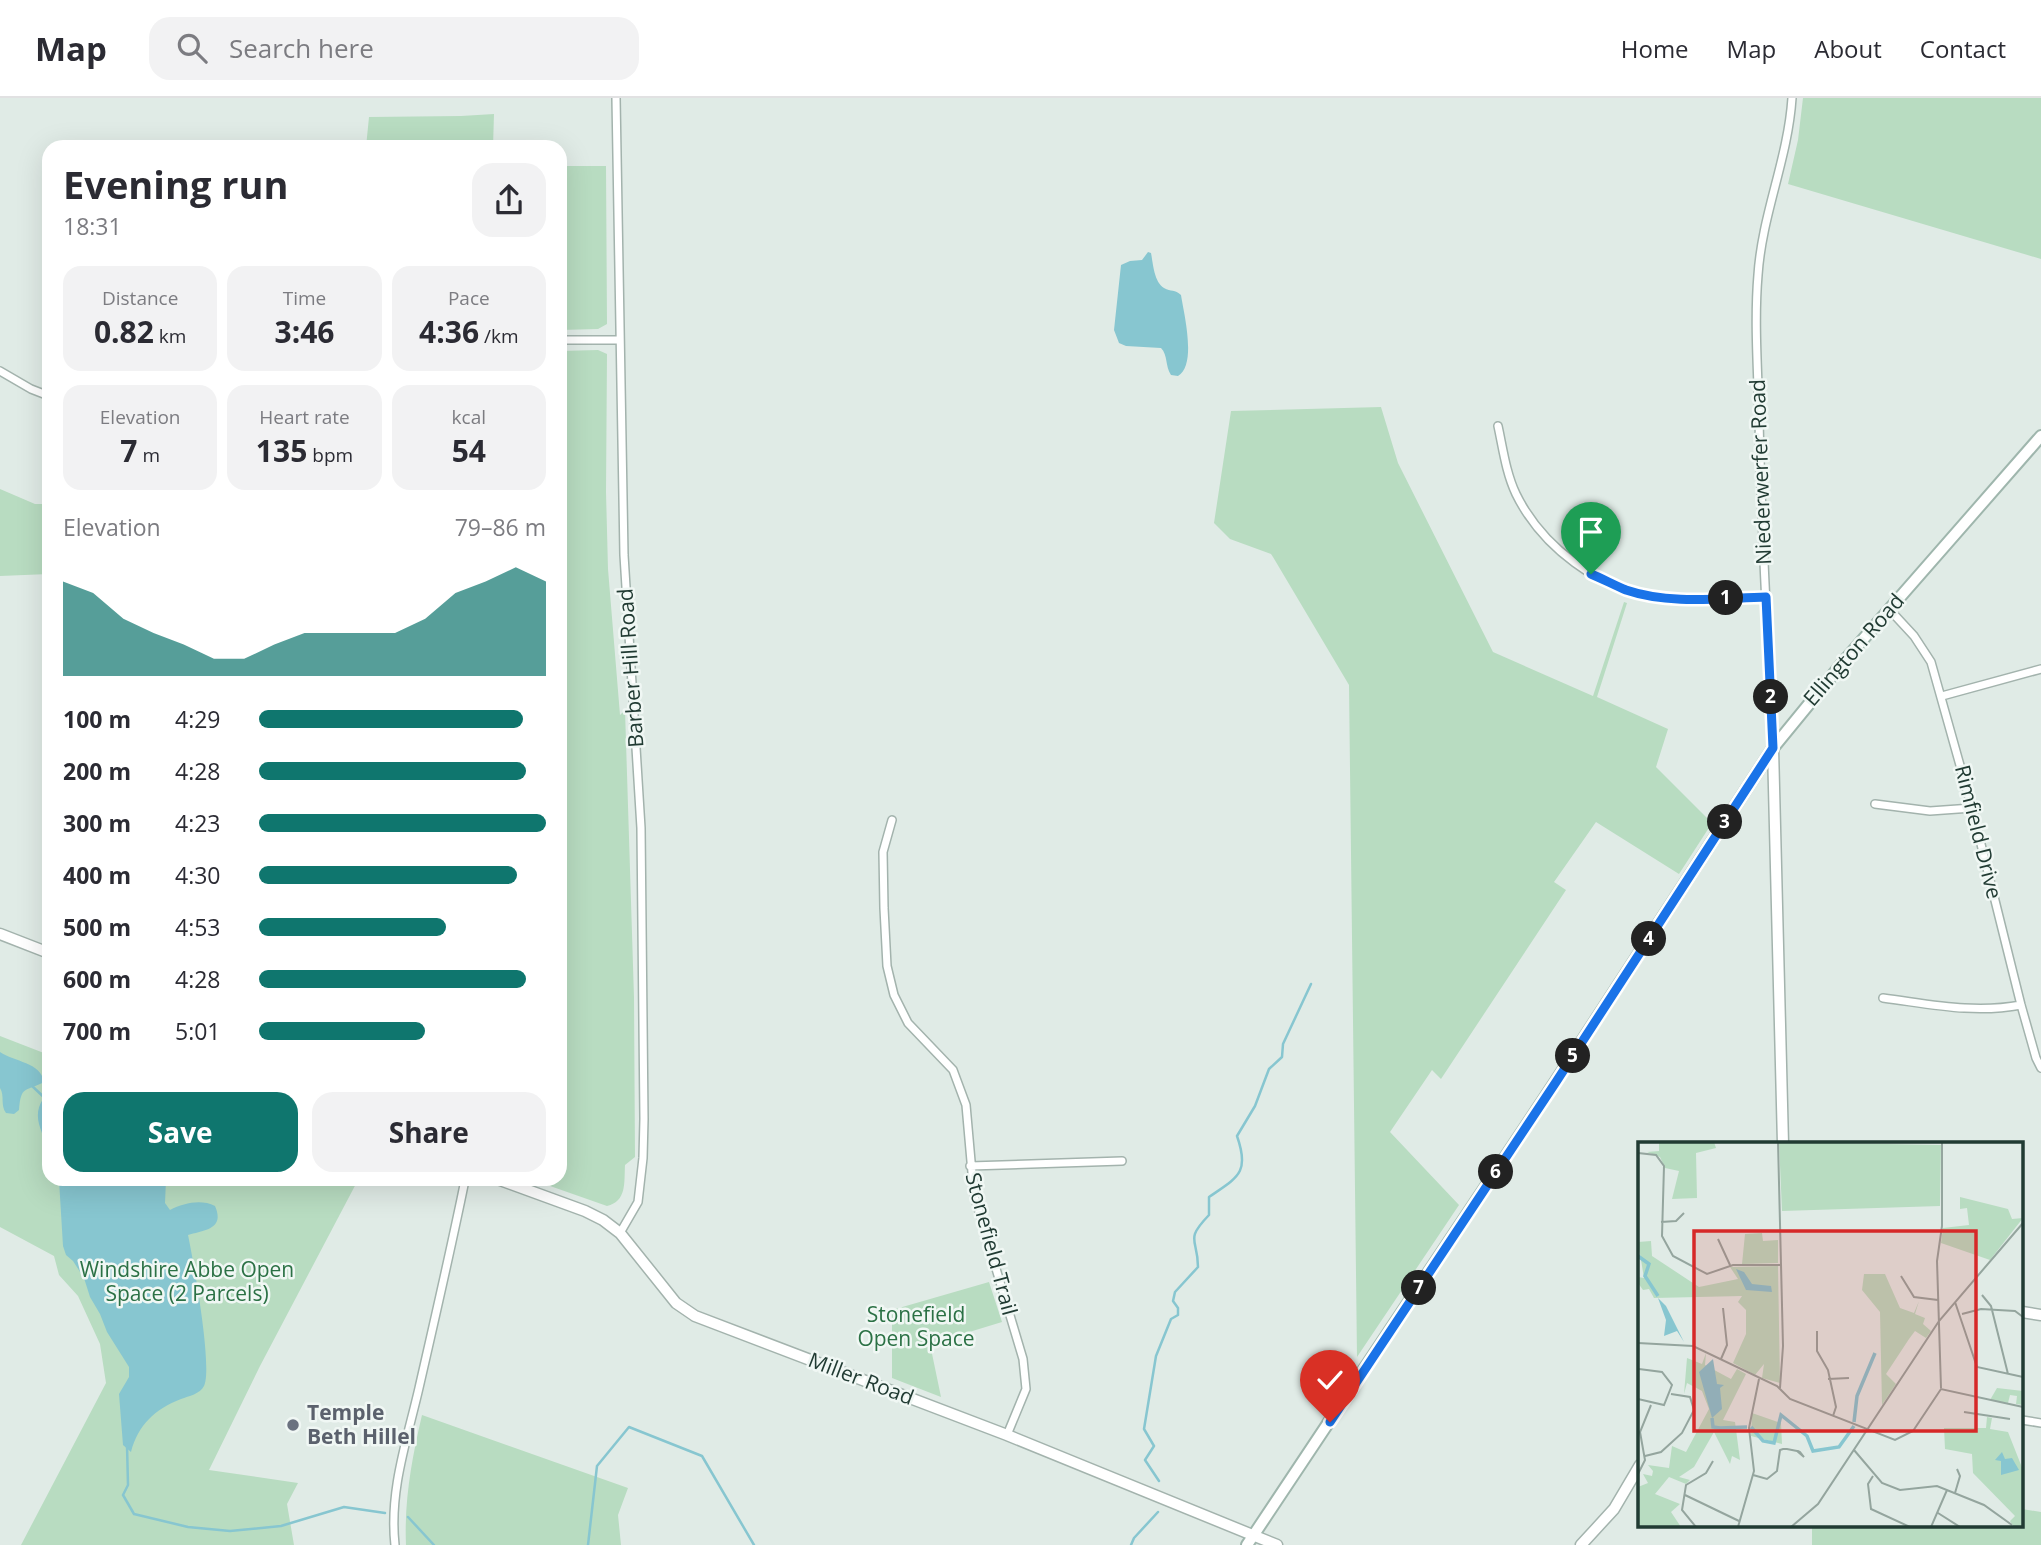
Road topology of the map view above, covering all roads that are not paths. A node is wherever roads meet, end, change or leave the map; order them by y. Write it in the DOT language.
graph roads {
  1 [pos="616,98"];
  2 [pos="1792,98"];
  3 [pos="567,340"];
  4 [pos="620,340"];
  5 [pos="0,372"];
  6 [pos="42,393"];
  7 [pos="1498,426"];
  8 [pos="2041,436"];
  9 [pos="1766,597"];
  10 [pos="1889,609"];
  11 [pos="2041,669"];
  12 [pos="1942,696"];
  13 [pos="1773,748"];
  14 [pos="1875,804"];
  15 [pos="1972,808"];
  16 [pos="892,820"];
  17 [pos="0,934"];
  18 [pos="42,950"];
  19 [pos="1883,998"];
  20 [pos="2021,1004"];
  21 [pos="2041,1068"];
  22 [pos="1783,1142"];
  23 [pos="1122,1161"];
  24 [pos="970,1166"];
  25 [pos="464,1186"];
  26 [pos="516,1186"];
  27 [pos="620,1233"];
  28 [pos="1007,1435"];
  29 [pos="1638,1468"];
  30 [pos="1251,1540"];
  31 [pos="395,1545"];
  32 [pos="1278,1545"];
  33 [pos="1581,1545"];
  1 -- 4 [label="street, Barber Hill Road"];
  2 -- 9 [label="street, Niederwerfer Road"];
  3 -- 4 [label="street"];
  4 -- 27 [label="street, Barber Hill Road"];
  5 -- 6 [label="street"];
  7 -- 9 [label="street"];
  8 -- 10 [label="main road, Ellington Road"];
  9 -- 13 [label="street, Niederwerfer Road"];
  10 -- 12 [label="street, Rimfield Drive"];
  10 -- 13 [label="main road, Ellington Road"];
  11 -- 12 [label="street"];
  12 -- 15 [label="street, Rimfield Drive"];
  13 -- 22 [label="street, Niederwerfer Road"];
  13 -- 30 [label="main road, Ellington Road"];
  14 -- 15 [label="street"];
  15 -- 20 [label="street, Rimfield Drive"];
  16 -- 24 [label="street, Stonefield Trail"];
  17 -- 18 [label="street"];
  19 -- 20 [label="street"];
  20 -- 21 [label="street, Rimfield Drive"];
  23 -- 24 [label="street"];
  24 -- 28 [label="street, Stonefield Trail"];
  25 -- 31 [label="street"];
  26 -- 27 [label="street, Miller Road"];
  27 -- 28 [label="street, Miller Road"];
  28 -- 30 [label="street, Miller Road"];
  29 -- 33 [label="street"];
  30 -- 32 [label="street, Miller Road"];
}
